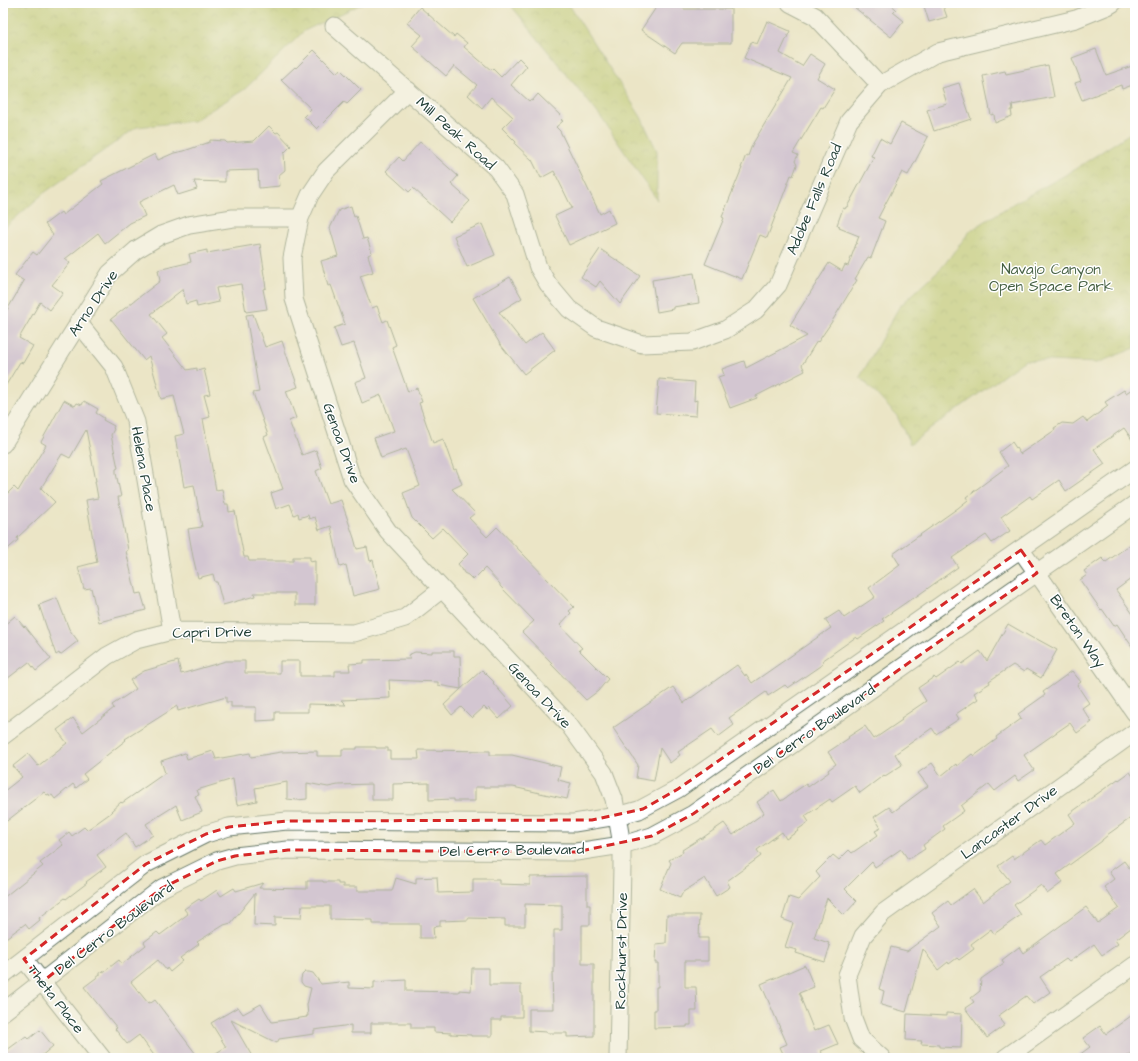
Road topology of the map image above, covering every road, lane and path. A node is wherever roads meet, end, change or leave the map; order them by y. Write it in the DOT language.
graph roads {
  1 [pos="790,3"];
  2 [pos="1113,3"];
  3 [pos="334,26"];
  4 [pos="880,85"];
  5 [pos="408,90"];
  6 [pos="300,218"];
  7 [pos="538,267"];
  8 [pos="78,322"];
  9 [pos="3,444"];
  10 [pos="1135,469"];
  11 [pos="1135,504"];
  12 [pos="1021,550"];
  13 [pos="1037,574"];
  14 [pos="442,589"];
  15 [pos="172,631"];
  16 [pos="1135,713"];
  17 [pos="1135,732"];
  18 [pos="3,736"];
  19 [pos="617,816"];
  20 [pos="622,845"];
  21 [pos="24,959"];
  22 [pos="1135,965"];
  23 [pos="3,976"];
  24 [pos="42,982"];
  25 [pos="3,1012"];
  26 [pos="102,1058"];
  27 [pos="618,1058"];
  28 [pos="882,1058"];
  29 [pos="1005,1058"];
  1 -- 4 [label="street"];
  2 -- 4 [label="street, Adobe Falls Road"];
  3 -- 5 [label="street, Mill Peak Road"];
  4 -- 7 [label="street, Adobe Falls Road"];
  5 -- 6 [label="street, Genoa Drive"];
  5 -- 7 [label="street, Mill Peak Road"];
  6 -- 8 [label="street, Arno Drive"];
  6 -- 14 [label="street, Genoa Drive"];
  8 -- 9 [label="street, Arno Drive"];
  8 -- 15 [label="street, Helena Place"];
  10 -- 12 [label="street, Del Cerro Boulevard"];
  11 -- 13 [label="street, Del Cerro Boulevard"];
  12 -- 13 [label="street, Breton Way"];
  12 -- 19 [label="street, Del Cerro Boulevard"];
  13 -- 16 [label="street, Breton Way"];
  13 -- 20 [label="street, Del Cerro Boulevard"];
  14 -- 15 [label="street, Capri Drive"];
  14 -- 19 [label="street, Genoa Drive"];
  15 -- 18 [label="street, Capri Drive"];
  17 -- 28 [label="street, Lancaster Drive"];
  19 -- 20 [label="street, Genoa Drive"];
  19 -- 21 [label="street, Del Cerro Boulevard"];
  20 -- 24 [label="street, Del Cerro Boulevard"];
  20 -- 27 [label="street, Rockhurst Drive"];
  21 -- 23 [label="street, Del Cerro Boulevard"];
  21 -- 24 [label="street, Theta Place"];
  22 -- 29 [label="street"];
  24 -- 25 [label="street, Del Cerro Boulevard"];
  24 -- 26 [label="street, Theta Place"];
}
